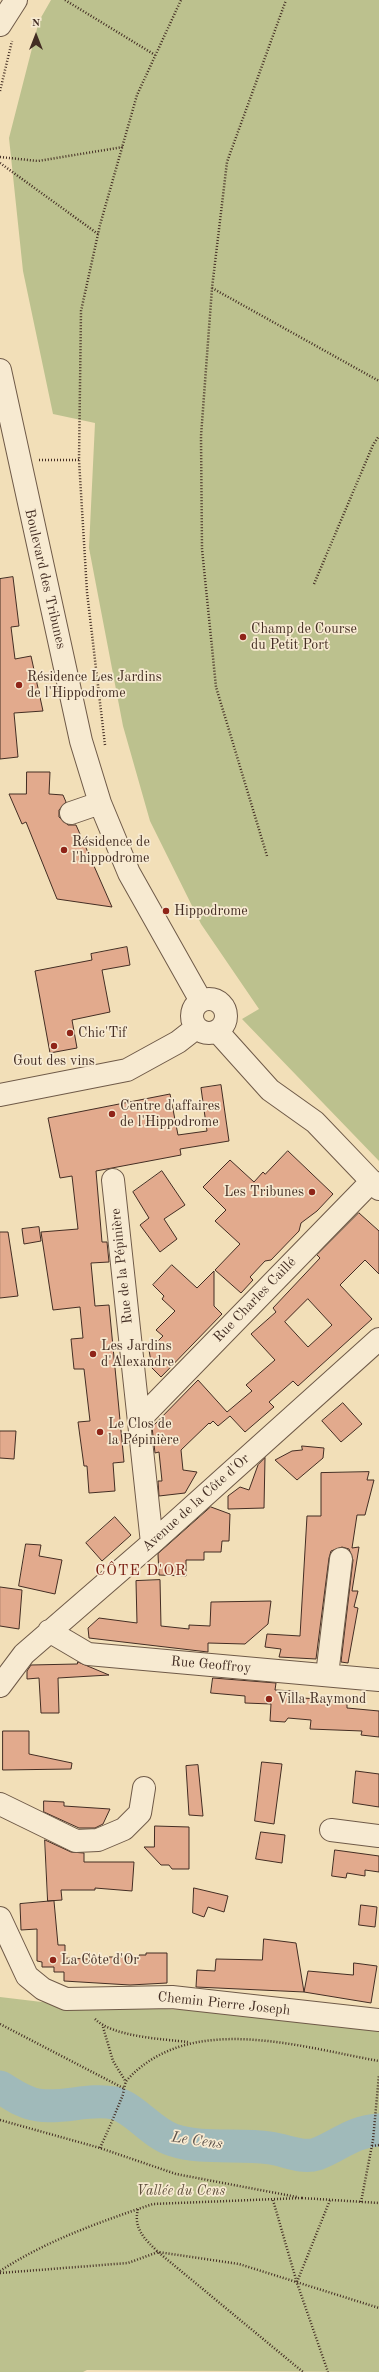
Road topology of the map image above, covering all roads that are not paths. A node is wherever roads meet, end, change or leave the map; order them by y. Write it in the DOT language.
graph roads {
  1 [pos="16,0"];
  2 [pos="6,31"];
  3 [pos="0,370"];
  4 [pos="100,802"];
  5 [pos="71,813"];
  6 [pos="202,1001"];
  7 [pos="207,1029"];
  8 [pos="0,1095"];
  9 [pos="113,1180"];
  10 [pos="375,1185"];
  11 [pos="379,1339"];
  12 [pos="139,1420"];
  13 [pos="152,1543"];
  14 [pos="341,1559"];
  15 [pos="50,1631"];
  16 [pos="327,1675"];
  17 [pos="379,1680"];
  18 [pos="0,1686"];
  19 [pos="144,1788"];
  20 [pos="0,1804"];
  21 [pos="331,1830"];
  22 [pos="379,1836"];
  23 [pos="0,1918"];
  24 [pos="379,2020"];
  1 -- 2 [label="street"];
  3 -- 4 [label="street, Boulevard des Tribunes"];
  4 -- 5 [label="street"];
  4 -- 6 [label="street, Boulevard des Tribunes"];
  6 -- 7 [label="street"];
  6 -- 7 [label="street"];
  7 -- 8 [label="street"];
  7 -- 10 [label="street"];
  9 -- 12 [label="street, Rue de la Pépinière"];
  10 -- 12 [label="street, Rue Charles Caillé"];
  11 -- 13 [label="street, Avenue de la Côte d'Or"];
  12 -- 13 [label="street, Rue de la Pépinière"];
  13 -- 15 [label="street, Avenue de la Côte d'Or"];
  14 -- 16 [label="street"];
  15 -- 16 [label="street, Rue Geoffroy"];
  15 -- 18 [label="street, Avenue de la Côte d'Or"];
  16 -- 17 [label="street, Rue Geoffroy"];
  19 -- 20 [label="street"];
  21 -- 22 [label="street"];
  23 -- 24 [label="street, Chemin Pierre Joseph"];
}
